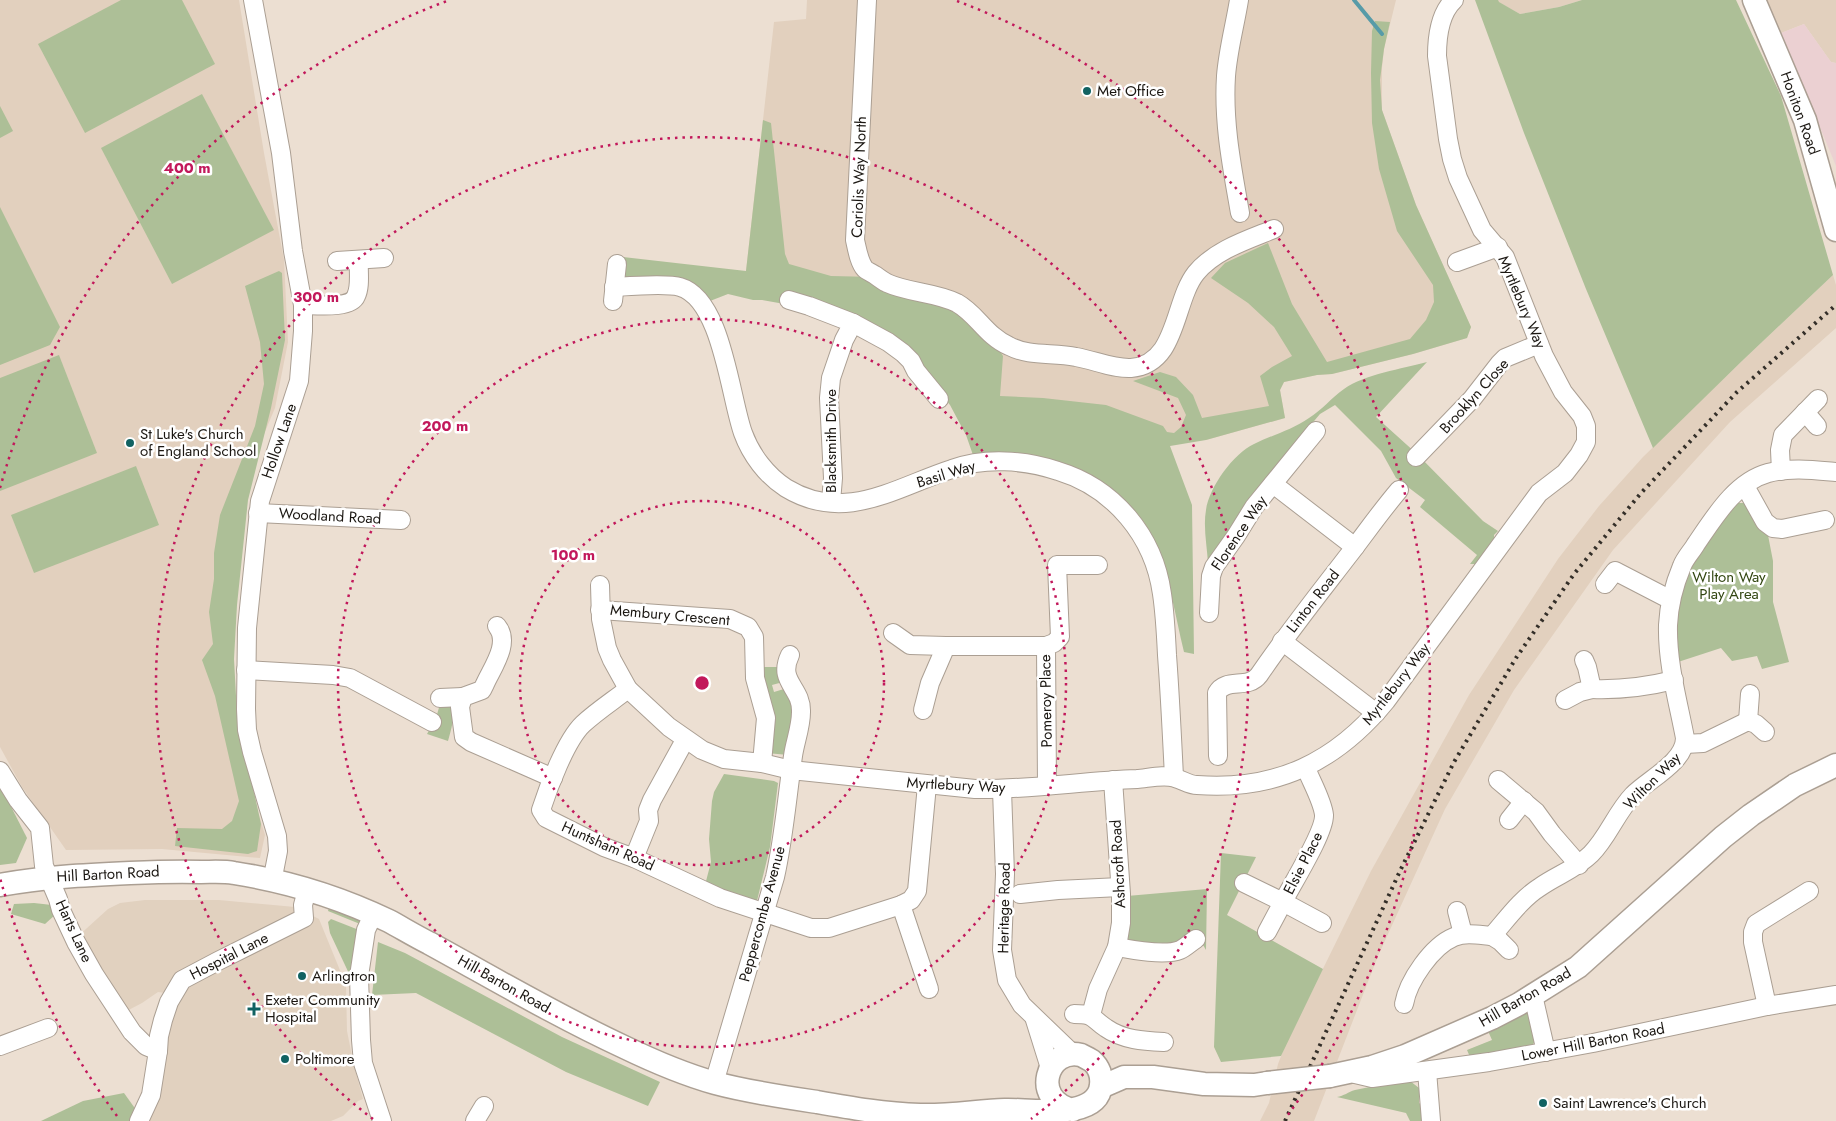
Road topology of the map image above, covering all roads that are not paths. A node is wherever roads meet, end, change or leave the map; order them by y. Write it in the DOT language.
graph roads {
  1 [pos="253,0"];
  2 [pos="867,0"];
  3 [pos="1239,0"];
  4 [pos="1454,0"];
  5 [pos="1754,0"];
  6 [pos="1240,213"];
  7 [pos="1274,229"];
  8 [pos="1836,230"];
  9 [pos="1498,247"];
  10 [pos="384,258"];
  11 [pos="337,260"];
  12 [pos="358,260"];
  13 [pos="1457,262"];
  14 [pos="617,264"];
  15 [pos="789,300"];
  16 [pos="303,305"];
  17 [pos="853,323"];
  18 [pos="1539,344"];
  19 [pos="939,399"];
  20 [pos="1818,399"];
  21 [pos="1804,412"];
  22 [pos="1817,426"];
  23 [pos="1316,431"];
  24 [pos="1416,457"];
  25 [pos="1781,472"];
  26 [pos="1836,472"];
  27 [pos="1273,484"];
  28 [pos="1744,486"];
  29 [pos="1399,490"];
  30 [pos="831,502"];
  31 [pos="258,513"];
  32 [pos="401,520"];
  33 [pos="1825,520"];
  34 [pos="1355,547"];
  35 [pos="1098,565"];
  36 [pos="1605,584"];
  37 [pos="600,586"];
  38 [pos="1671,600"];
  39 [pos="600,610"];
  40 [pos="1209,613"];
  41 [pos="497,626"];
  42 [pos="893,633"];
  43 [pos="1282,642"];
  44 [pos="946,646"];
  45 [pos="1046,646"];
  46 [pos="790,655"];
  47 [pos="1584,660"];
  48 [pos="246,670"];
  49 [pos="1674,680"];
  50 [pos="628,689"];
  51 [pos="1592,689"];
  52 [pos="1750,694"];
  53 [pos="463,697"];
  54 [pos="440,698"];
  55 [pos="1566,700"];
  56 [pos="923,710"];
  57 [pos="1376,713"];
  58 [pos="1748,721"];
  59 [pos="432,722"];
  60 [pos="1765,732"];
  61 [pos="686,740"];
  62 [pos="1685,744"];
  63 [pos="1218,756"];
  64 [pos="762,763"];
  65 [pos="1836,765"];
  66 [pos="1306,768"];
  67 [pos="791,770"];
  68 [pos="0,771"];
  69 [pos="1174,777"];
  70 [pos="553,778"];
  71 [pos="1113,780"];
  72 [pos="1498,780"];
  73 [pos="927,785"];
  74 [pos="1047,785"];
  75 [pos="1002,790"];
  76 [pos="1524,801"];
  77 [pos="1509,820"];
  78 [pos="634,858"];
  79 [pos="1579,865"];
  80 [pos="48,877"];
  81 [pos="272,882"];
  82 [pos="1244,883"];
  83 [pos="0,885"];
  84 [pos="1120,887"];
  85 [pos="307,890"];
  86 [pos="1809,891"];
  87 [pos="1020,894"];
  88 [pos="1282,902"];
  89 [pos="901,905"];
  90 [pos="1457,911"];
  91 [pos="765,913"];
  92 [pos="373,915"];
  93 [pos="1322,923"];
  94 [pos="1267,932"];
  95 [pos="1463,934"];
  96 [pos="1492,936"];
  97 [pos="1196,939"];
  98 [pos="1117,947"];
  99 [pos="1510,950"];
  100 [pos="929,989"];
  101 [pos="1530,996"];
  102 [pos="1836,996"];
  103 [pos="1404,1004"];
  104 [pos="1767,1006"];
  105 [pos="1034,1017"];
  106 [pos="48,1028"];
  107 [pos="1164,1042"];
  108 [pos="0,1046"];
  109 [pos="158,1052"];
  110 [pos="1546,1052"];
  111 [pos="1083,1058"];
  112 [pos="1427,1071"];
  113 [pos="1339,1074"];
  114 [pos="1152,1077"];
  115 [pos="1049,1078"];
  116 [pos="714,1083"];
  117 [pos="1101,1087"];
  118 [pos="1007,1110"];
  119 [pos="1073,1110"];
  120 [pos="967,1117"];
  121 [pos="139,1121"];
  122 [pos="382,1121"];
  123 [pos="1431,1121"];
  1 -- 16 [label="street, Hollow Lane"];
  2 -- 7 [label="street, Coriolis Way North"];
  3 -- 6 [label="street"];
  4 -- 9 [label="street, Myrtlebury Way"];
  5 -- 8 [label="main road, Honiton Road"];
  9 -- 13 [label="street, Myrtlebury Way"];
  9 -- 18 [label="street, Myrtlebury Way"];
  10 -- 12 [label="street"];
  11 -- 12 [label="street"];
  12 -- 16 [label="street"];
  14 -- 30 [label="street, Basil Way"];
  15 -- 17 [label="street"];
  16 -- 31 [label="street, Hollow Lane"];
  17 -- 19 [label="street"];
  17 -- 30 [label="street, Blacksmith Drive"];
  18 -- 24 [label="street, Brooklyn Close"];
  18 -- 57 [label="street, Myrtlebury Way"];
  20 -- 21 [label="street"];
  21 -- 22 [label="street"];
  21 -- 25 [label="street"];
  23 -- 27 [label="street, Florence Way"];
  25 -- 26 [label="street, Wilton Way"];
  25 -- 28 [label="street, Wilton Way"];
  27 -- 34 [label="street, Florence Way"];
  27 -- 40 [label="street, Florence Way"];
  28 -- 33 [label="street"];
  28 -- 38 [label="street, Wilton Way"];
  29 -- 34 [label="street, Linton Road"];
  30 -- 69 [label="street, Basil Way"];
  31 -- 32 [label="street, Woodland Road"];
  31 -- 48 [label="street, Hollow Lane"];
  34 -- 43 [label="street, Linton Road"];
  35 -- 45 [label="street, Pomeroy Place"];
  36 -- 38 [label="street"];
  37 -- 39 [label="street"];
  38 -- 49 [label="street, Wilton Way"];
  39 -- 50 [label="street"];
  39 -- 64 [label="street, Membury Crescent"];
  41 -- 53 [label="street"];
  42 -- 44 [label="street"];
  43 -- 57 [label="street, Linton Road"];
  43 -- 63 [label="street"];
  44 -- 45 [label="street"];
  44 -- 56 [label="street"];
  45 -- 74 [label="street, Pomeroy Place"];
  46 -- 67 [label="street, Peppercombe Avenue"];
  47 -- 51 [label="street"];
  48 -- 59 [label="street"];
  48 -- 81 [label="street, Hollow Lane"];
  49 -- 51 [label="street"];
  49 -- 62 [label="street, Wilton Way"];
  50 -- 61 [label="street"];
  50 -- 70 [label="street, Huntsham Road"];
  51 -- 55 [label="street"];
  52 -- 58 [label="street"];
  53 -- 54 [label="street"];
  53 -- 70 [label="street"];
  57 -- 66 [label="street, Myrtlebury Way"];
  58 -- 60 [label="street"];
  58 -- 62 [label="street"];
  61 -- 64 [label="street"];
  61 -- 78 [label="street"];
  62 -- 79 [label="street, Wilton Way"];
  64 -- 67 [label="street"];
  65 -- 101 [label="main road, Hill Barton Road"];
  66 -- 69 [label="street, Myrtlebury Way"];
  66 -- 88 [label="street, Elsie Place"];
  67 -- 73 [label="street, Myrtlebury Way"];
  67 -- 91 [label="street, Peppercombe Avenue"];
  68 -- 80 [label="street, Harts Lane"];
  69 -- 71 [label="street, Myrtlebury Way"];
  70 -- 78 [label="street, Huntsham Road"];
  71 -- 74 [label="street, Myrtlebury Way"];
  71 -- 84 [label="street, Ashcroft Road"];
  72 -- 76 [label="street"];
  73 -- 75 [label="street, Myrtlebury Way"];
  73 -- 89 [label="street"];
  74 -- 75 [label="street, Myrtlebury Way"];
  75 -- 105 [label="street, Heritage Road"];
  76 -- 77 [label="street"];
  76 -- 79 [label="street"];
  78 -- 91 [label="street, Huntsham Road"];
  79 -- 96 [label="street, Wilton Way"];
  80 -- 81 [label="main road, Hill Barton Road"];
  80 -- 83 [label="main road, Hill Barton Road"];
  80 -- 109 [label="street, Harts Lane"];
  81 -- 85 [label="main road, Hill Barton Road"];
  82 -- 88 [label="street, Elsie Place"];
  84 -- 87 [label="street"];
  84 -- 98 [label="street, Ashcroft Road"];
  85 -- 92 [label="main road, Hill Barton Road"];
  85 -- 109 [label="street, Hospital Lane"];
  86 -- 104 [label="street"];
  88 -- 93 [label="street, Elsie Place"];
  88 -- 94 [label="street, Elsie Place"];
  89 -- 91 [label="street, Huntsham Road"];
  89 -- 100 [label="street"];
  90 -- 95 [label="street"];
  91 -- 116 [label="street, Peppercombe Avenue"];
  92 -- 116 [label="main road, Hill Barton Road"];
  92 -- 122 [label="street"];
  95 -- 96 [label="street"];
  95 -- 103 [label="street"];
  96 -- 99 [label="street"];
  97 -- 98 [label="street"];
  98 -- 107 [label="street, Ashcroft Road"];
  101 -- 110 [label="street"];
  101 -- 113 [label="main road, Hill Barton Road"];
  102 -- 104 [label="street, Lower Hill Barton Road"];
  104 -- 110 [label="street, Lower Hill Barton Road"];
  105 -- 111 [label="street, Heritage Road"];
  105 -- 115 [label="street, Heritage Road"];
  106 -- 108 [label="street"];
  109 -- 121 [label="street, Hospital Lane"];
  110 -- 112 [label="street, Lower Hill Barton Road"];
  111 -- 114 [label="main road, Hill Barton Road"];
  111 -- 115 [label="main road"];
  111 -- 117 [label="main road"];
  112 -- 113 [label="street, Lower Hill Barton Road"];
  112 -- 123 [label="street"];
  113 -- 114 [label="main road, Hill Barton Road, bridge"];
  114 -- 117 [label="main road, Hill Barton Road"];
  115 -- 118 [label="main road, Hill Barton Road"];
  115 -- 119 [label="main road"];
  116 -- 120 [label="main road, Hill Barton Road"];
  117 -- 119 [label="main road"];
  118 -- 119 [label="main road, Hill Barton Road"];
  118 -- 120 [label="main road, Hill Barton Road"];
}
